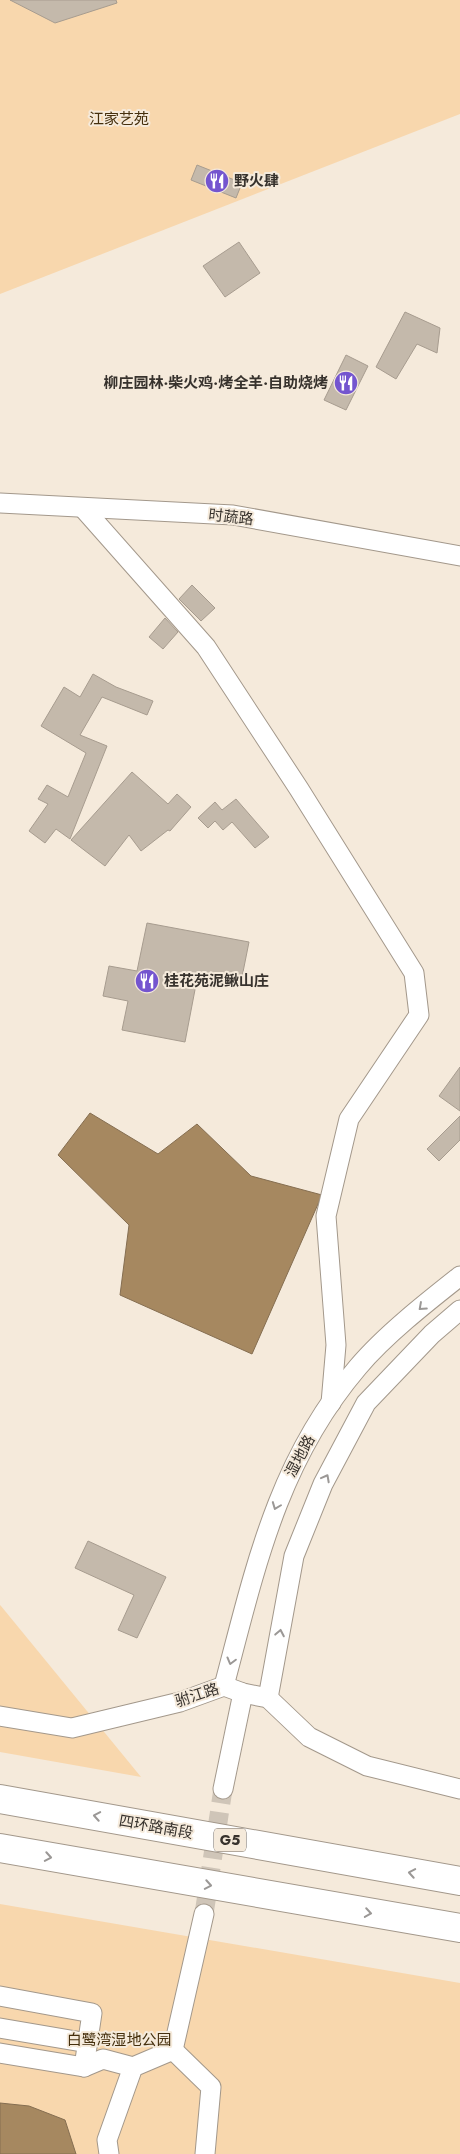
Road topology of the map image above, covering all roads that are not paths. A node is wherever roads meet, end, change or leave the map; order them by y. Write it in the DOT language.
graph roads {
  1 [pos="0,503"];
  2 [pos="83,508"];
  3 [pos="460,556"];
  4 [pos="460,1276"];
  5 [pos="460,1310"];
  6 [pos="331,1402"];
  7 [pos="224,1686"];
  8 [pos="243,1693"];
  9 [pos="268,1698"];
  10 [pos="0,1716"];
  11 [pos="223,1789"];
  12 [pos="460,1789"];
  13 [pos="0,1799"];
  14 [pos="0,1848"];
  15 [pos="460,1881"];
  16 [pos="204,1914"];
  17 [pos="460,1928"];
  18 [pos="0,1996"];
  19 [pos="0,2028"];
  20 [pos="88,2043"];
  21 [pos="173,2050"];
  22 [pos="0,2053"];
  23 [pos="84,2067"];
  24 [pos="133,2067"];
  25 [pos="109,2154"];
  26 [pos="205,2154"];
  1 -- 2 [label="street, 时蔬路"];
  2 -- 3 [label="street, 时蔬路"];
  2 -- 6 [label="street"];
  4 -- 6 [label="street, 湿地路, one-way"];
  9 -- 5 [label="street, one-way"];
  6 -- 7 [label="street, 湿地路, one-way"];
  7 -- 8 [label="street, 驸江路"];
  7 -- 10 [label="street, 驸江路"];
  8 -- 9 [label="street, 驸江路"];
  8 -- 11 [label="street"];
  9 -- 12 [label="street"];
  15 -- 13 [label="highway, 四环路南段 / G5, one-way"];
  14 -- 17 [label="highway, one-way"];
  16 -- 21 [label="street"];
  18 -- 20 [label="street"];
  19 -- 20 [label="street"];
  20 -- 23 [label="street"];
  21 -- 24 [label="street"];
  21 -- 26 [label="street"];
  22 -- 23 [label="street"];
  23 -- 24 [label="street"];
  24 -- 25 [label="street"];
}
